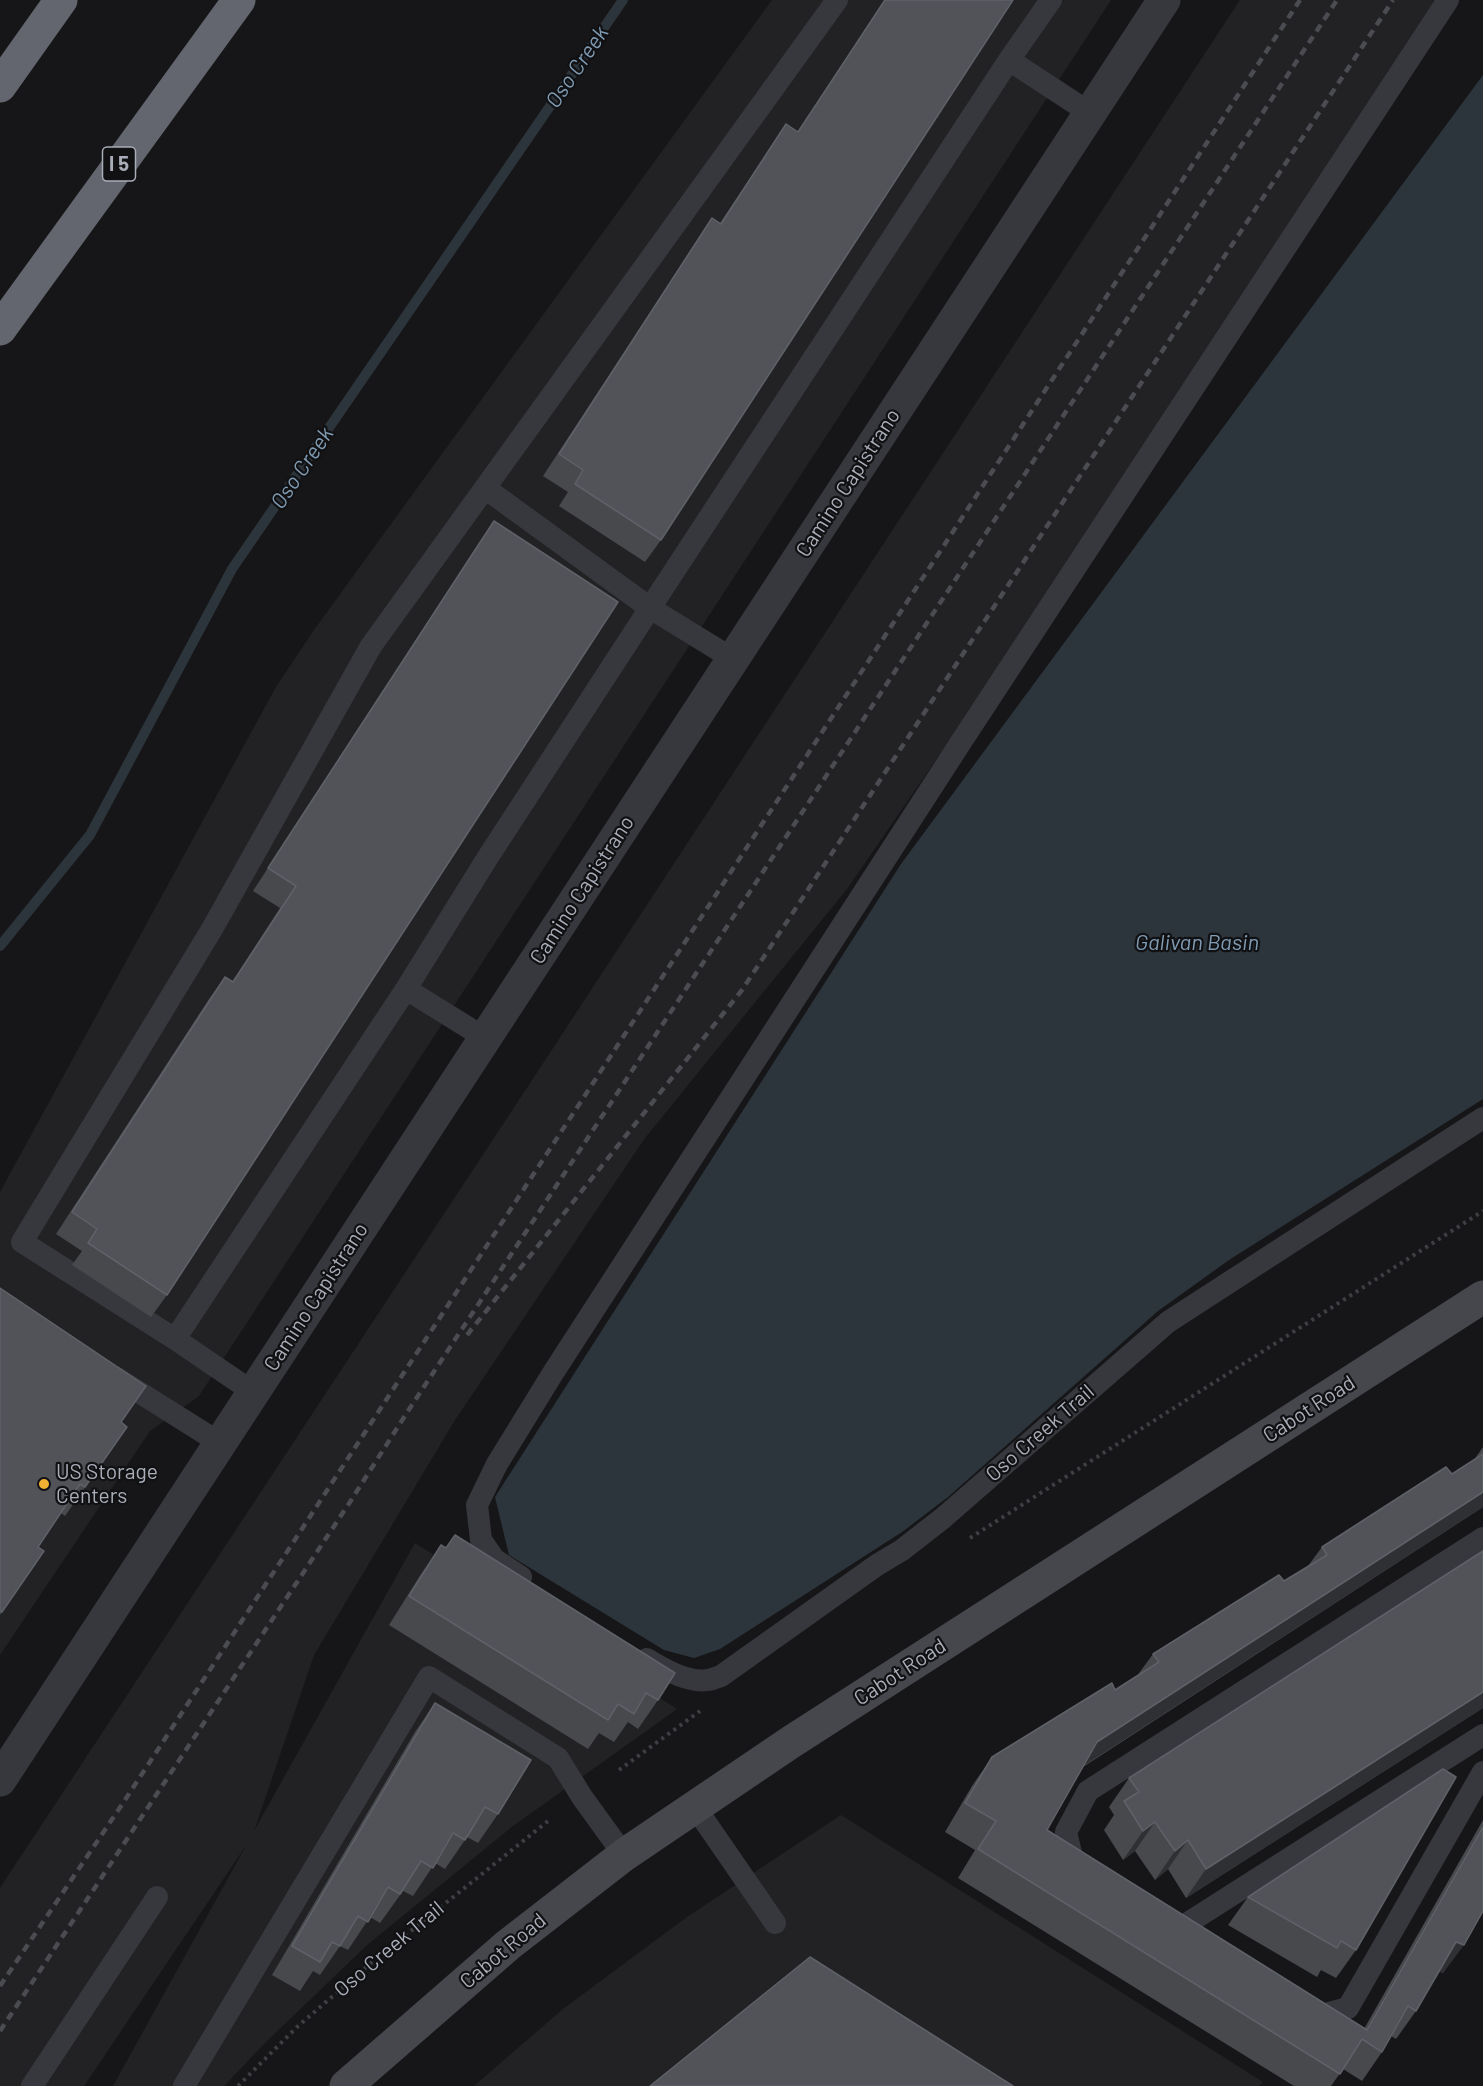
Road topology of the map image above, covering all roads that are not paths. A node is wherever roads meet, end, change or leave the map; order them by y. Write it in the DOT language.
graph roads {
  1 [pos="61,0"];
  2 [pos="239,0"];
  3 [pos="837,0"];
  4 [pos="1051,0"];
  5 [pos="1164,0"];
  6 [pos="1448,0"];
  7 [pos="1009,60"];
  8 [pos="0,87"];
  9 [pos="1090,113"];
  10 [pos="0,329"];
  11 [pos="485,488"];
  12 [pos="650,608"];
  13 [pos="733,659"];
  14 [pos="406,989"];
  15 [pos="484,1038"];
  16 [pos="1483,1118"];
  17 [pos="1483,1297"];
  18 [pos="176,1339"];
  19 [pos="96,1365"];
  20 [pos="253,1392"];
  21 [pos="220,1443"];
  22 [pos="1483,1538"];
  23 [pos="542,1591"];
  24 [pos="629,1647"];
  25 [pos="1483,1735"];
  26 [pos="1483,1772"];
  27 [pos="0,1780"];
  28 [pos="695,1807"];
  29 [pos="624,1855"];
  30 [pos="1102,1879"];
  31 [pos="157,1897"];
  32 [pos="1161,1916"];
  33 [pos="775,1923"];
  34 [pos="1180,1928"];
  35 [pos="1200,1940"];
  36 [pos="1288,1997"];
  37 [pos="32,2086"];
  38 [pos="184,2086"];
  39 [pos="346,2086"];
  1 -- 8 [label="highway"];
  2 -- 10 [label="highway, I 5"];
  3 -- 11 [label="lane"];
  4 -- 7 [label="lane"];
  5 -- 9 [label="street, Camino Capistrano"];
  6 -- 23 [label="lane"];
  7 -- 9 [label="lane"];
  7 -- 12 [label="lane"];
  9 -- 13 [label="street, Camino Capistrano"];
  11 -- 12 [label="lane"];
  11 -- 18 [label="lane"];
  12 -- 13 [label="lane"];
  12 -- 14 [label="lane"];
  13 -- 15 [label="street, Camino Capistrano"];
  14 -- 15 [label="lane"];
  14 -- 18 [label="lane"];
  15 -- 20 [label="street, Camino Capistrano"];
  16 -- 24 [label="lane, Oso Creek Trail"];
  17 -- 28 [label="main road, Cabot Road"];
  18 -- 20 [label="lane"];
  19 -- 21 [label="lane"];
  20 -- 21 [label="street, Camino Capistrano"];
  21 -- 27 [label="street, Camino Capistrano"];
  22 -- 30 [label="lane"];
  25 -- 34 [label="lane"];
  26 -- 36 [label="lane"];
  28 -- 29 [label="main road, Cabot Road"];
  28 -- 33 [label="lane"];
  29 -- 38 [label="lane"];
  29 -- 39 [label="main road, Cabot Road"];
  31 -- 37 [label="lane"];
  32 -- 34 [label="lane"];
  34 -- 35 [label="lane"];
}
